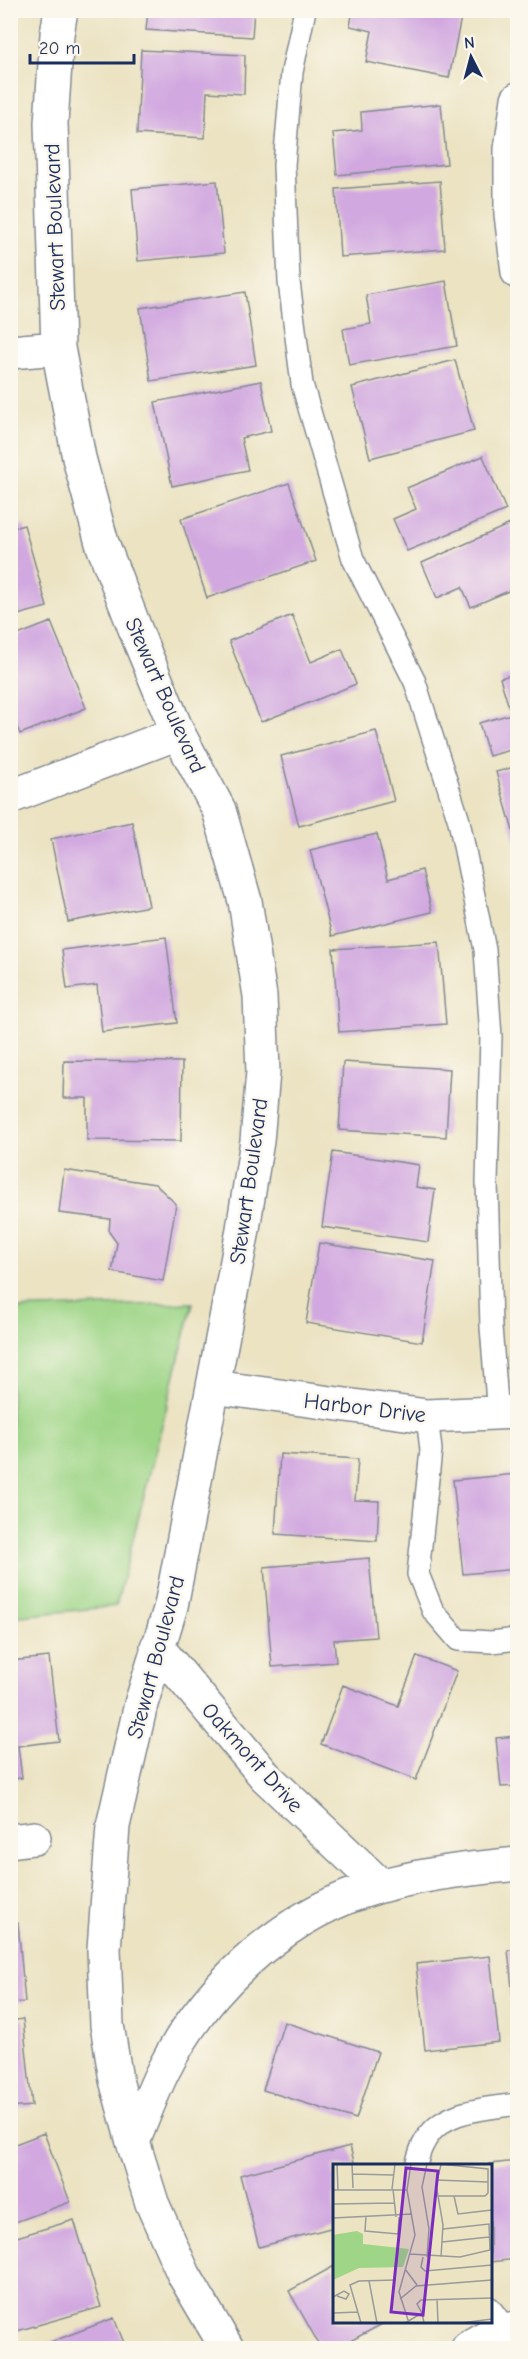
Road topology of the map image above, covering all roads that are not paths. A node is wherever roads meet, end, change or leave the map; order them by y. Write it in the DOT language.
graph roads {
  1 [pos="61,10"];
  2 [pos="304,10"];
  3 [pos="518,99"];
  4 [pos="514,149"];
  5 [pos="518,272"];
  6 [pos="58,348"];
  7 [pos="10,352"];
  8 [pos="178,733"];
  9 [pos="10,797"];
  10 [pos="213,1387"];
  11 [pos="508,1414"];
  12 [pos="428,1416"];
  13 [pos="518,1639"];
  14 [pos="157,1647"];
  15 [pos="518,1864"];
  16 [pos="381,1886"];
  17 [pos="518,2104"];
  18 [pos="133,2142"];
  19 [pos="417,2164"];
  20 [pos="505,2321"];
  21 [pos="227,2349"];
  22 [pos="468,2349"];
  1 -- 6 [label="street, Stewart Boulevard"];
  2 -- 11 [label="lane"];
  3 -- 4 [label="street"];
  4 -- 5 [label="street"];
  6 -- 7 [label="street"];
  6 -- 8 [label="street, Stewart Boulevard"];
  8 -- 9 [label="street"];
  8 -- 10 [label="street, Stewart Boulevard"];
  10 -- 12 [label="street, Harbor Drive"];
  10 -- 14 [label="street, Stewart Boulevard"];
  11 -- 12 [label="street, Harbor Drive"];
  12 -- 13 [label="lane"];
  14 -- 16 [label="street, Oakmont Drive"];
  14 -- 18 [label="street, Stewart Boulevard"];
  15 -- 16 [label="street"];
  16 -- 18 [label="street"];
  17 -- 19 [label="lane"];
  18 -- 21 [label="street, Stewart Boulevard"];
  20 -- 22 [label="street"];
}
